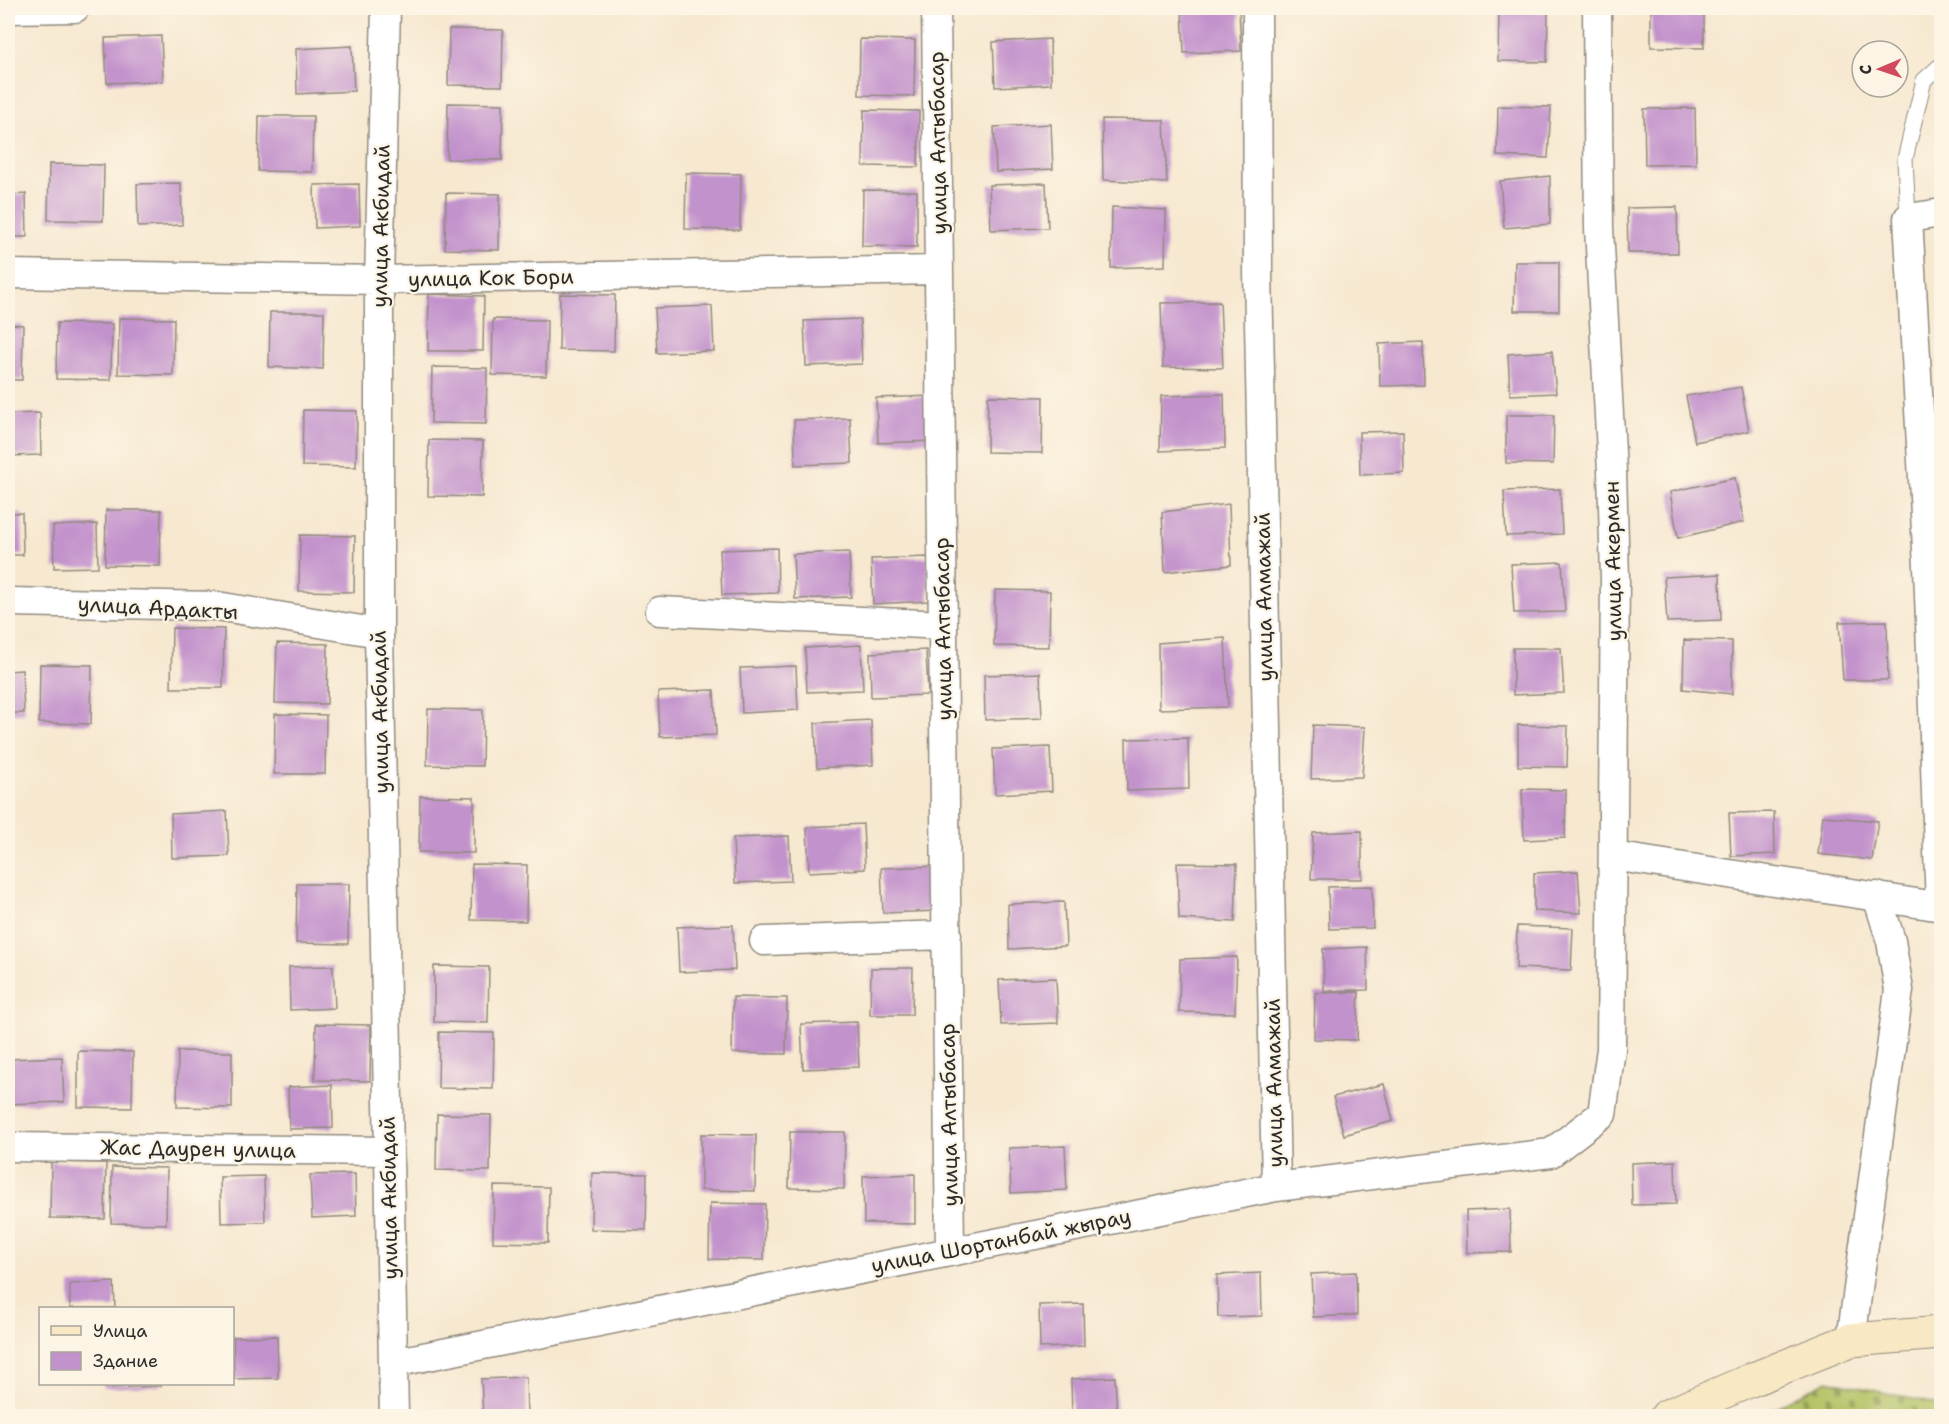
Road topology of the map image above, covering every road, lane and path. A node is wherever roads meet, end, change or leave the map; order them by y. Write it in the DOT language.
graph roads {
  1 [pos="75,8"];
  2 [pos="386,8"];
  3 [pos="936,8"];
  4 [pos="1257,8"];
  5 [pos="1597,8"];
  6 [pos="8,9"];
  7 [pos="1941,64"];
  8 [pos="1941,213"];
  9 [pos="1908,218"];
  10 [pos="939,270"];
  11 [pos="8,274"];
  12 [pos="379,280"];
  13 [pos="1935,566"];
  14 [pos="8,602"];
  15 [pos="660,611"];
  16 [pos="943,625"];
  17 [pos="379,633"];
  18 [pos="1613,856"];
  19 [pos="1876,896"];
  20 [pos="1941,907"];
  21 [pos="947,934"];
  22 [pos="764,941"];
  23 [pos="1602,1114"];
  24 [pos="8,1147"];
  25 [pos="388,1151"];
  26 [pos="1276,1187"];
  27 [pos="950,1251"];
  28 [pos="1941,1333"];
  29 [pos="1860,1340"];
  30 [pos="393,1364"];
  31 [pos="394,1416"];
  32 [pos="1667,1416"];
  1 -- 6 [label="street"];
  2 -- 12 [label="street, улица Акбидай"];
  3 -- 10 [label="street, улица Алтыбасар"];
  4 -- 26 [label="street, улица Алмажай"];
  5 -- 18 [label="street, улица Акермен"];
  7 -- 9 [label="lane"];
  8 -- 9 [label="street"];
  9 -- 13 [label="street"];
  10 -- 12 [label="street, улица Кок Бори"];
  10 -- 16 [label="street, улица Алтыбасар"];
  11 -- 12 [label="street, улица Кок Бори"];
  12 -- 17 [label="street, улица Акбидай"];
  13 -- 20 [label="street"];
  14 -- 17 [label="street, улица Ардакты"];
  15 -- 16 [label="street"];
  16 -- 21 [label="street, улица Алтыбасар"];
  17 -- 25 [label="street, улица Акбидай"];
  18 -- 19 [label="street"];
  18 -- 23 [label="street, улица Акермен"];
  19 -- 20 [label="street"];
  19 -- 29 [label="street"];
  21 -- 22 [label="street"];
  21 -- 27 [label="street, улица Алтыбасар"];
  23 -- 26 [label="street, улица Шортанбай жырау"];
  24 -- 25 [label="street, Жас Даурен улица"];
  25 -- 30 [label="street, улица Акбидай"];
  26 -- 27 [label="street, улица Шортанбай жырау"];
  27 -- 30 [label="street, улица Шортанбай жырау"];
  28 -- 29 [label="street"];
  29 -- 32 [label="street"];
  30 -- 31 [label="street, улица Акбидай"];
}
